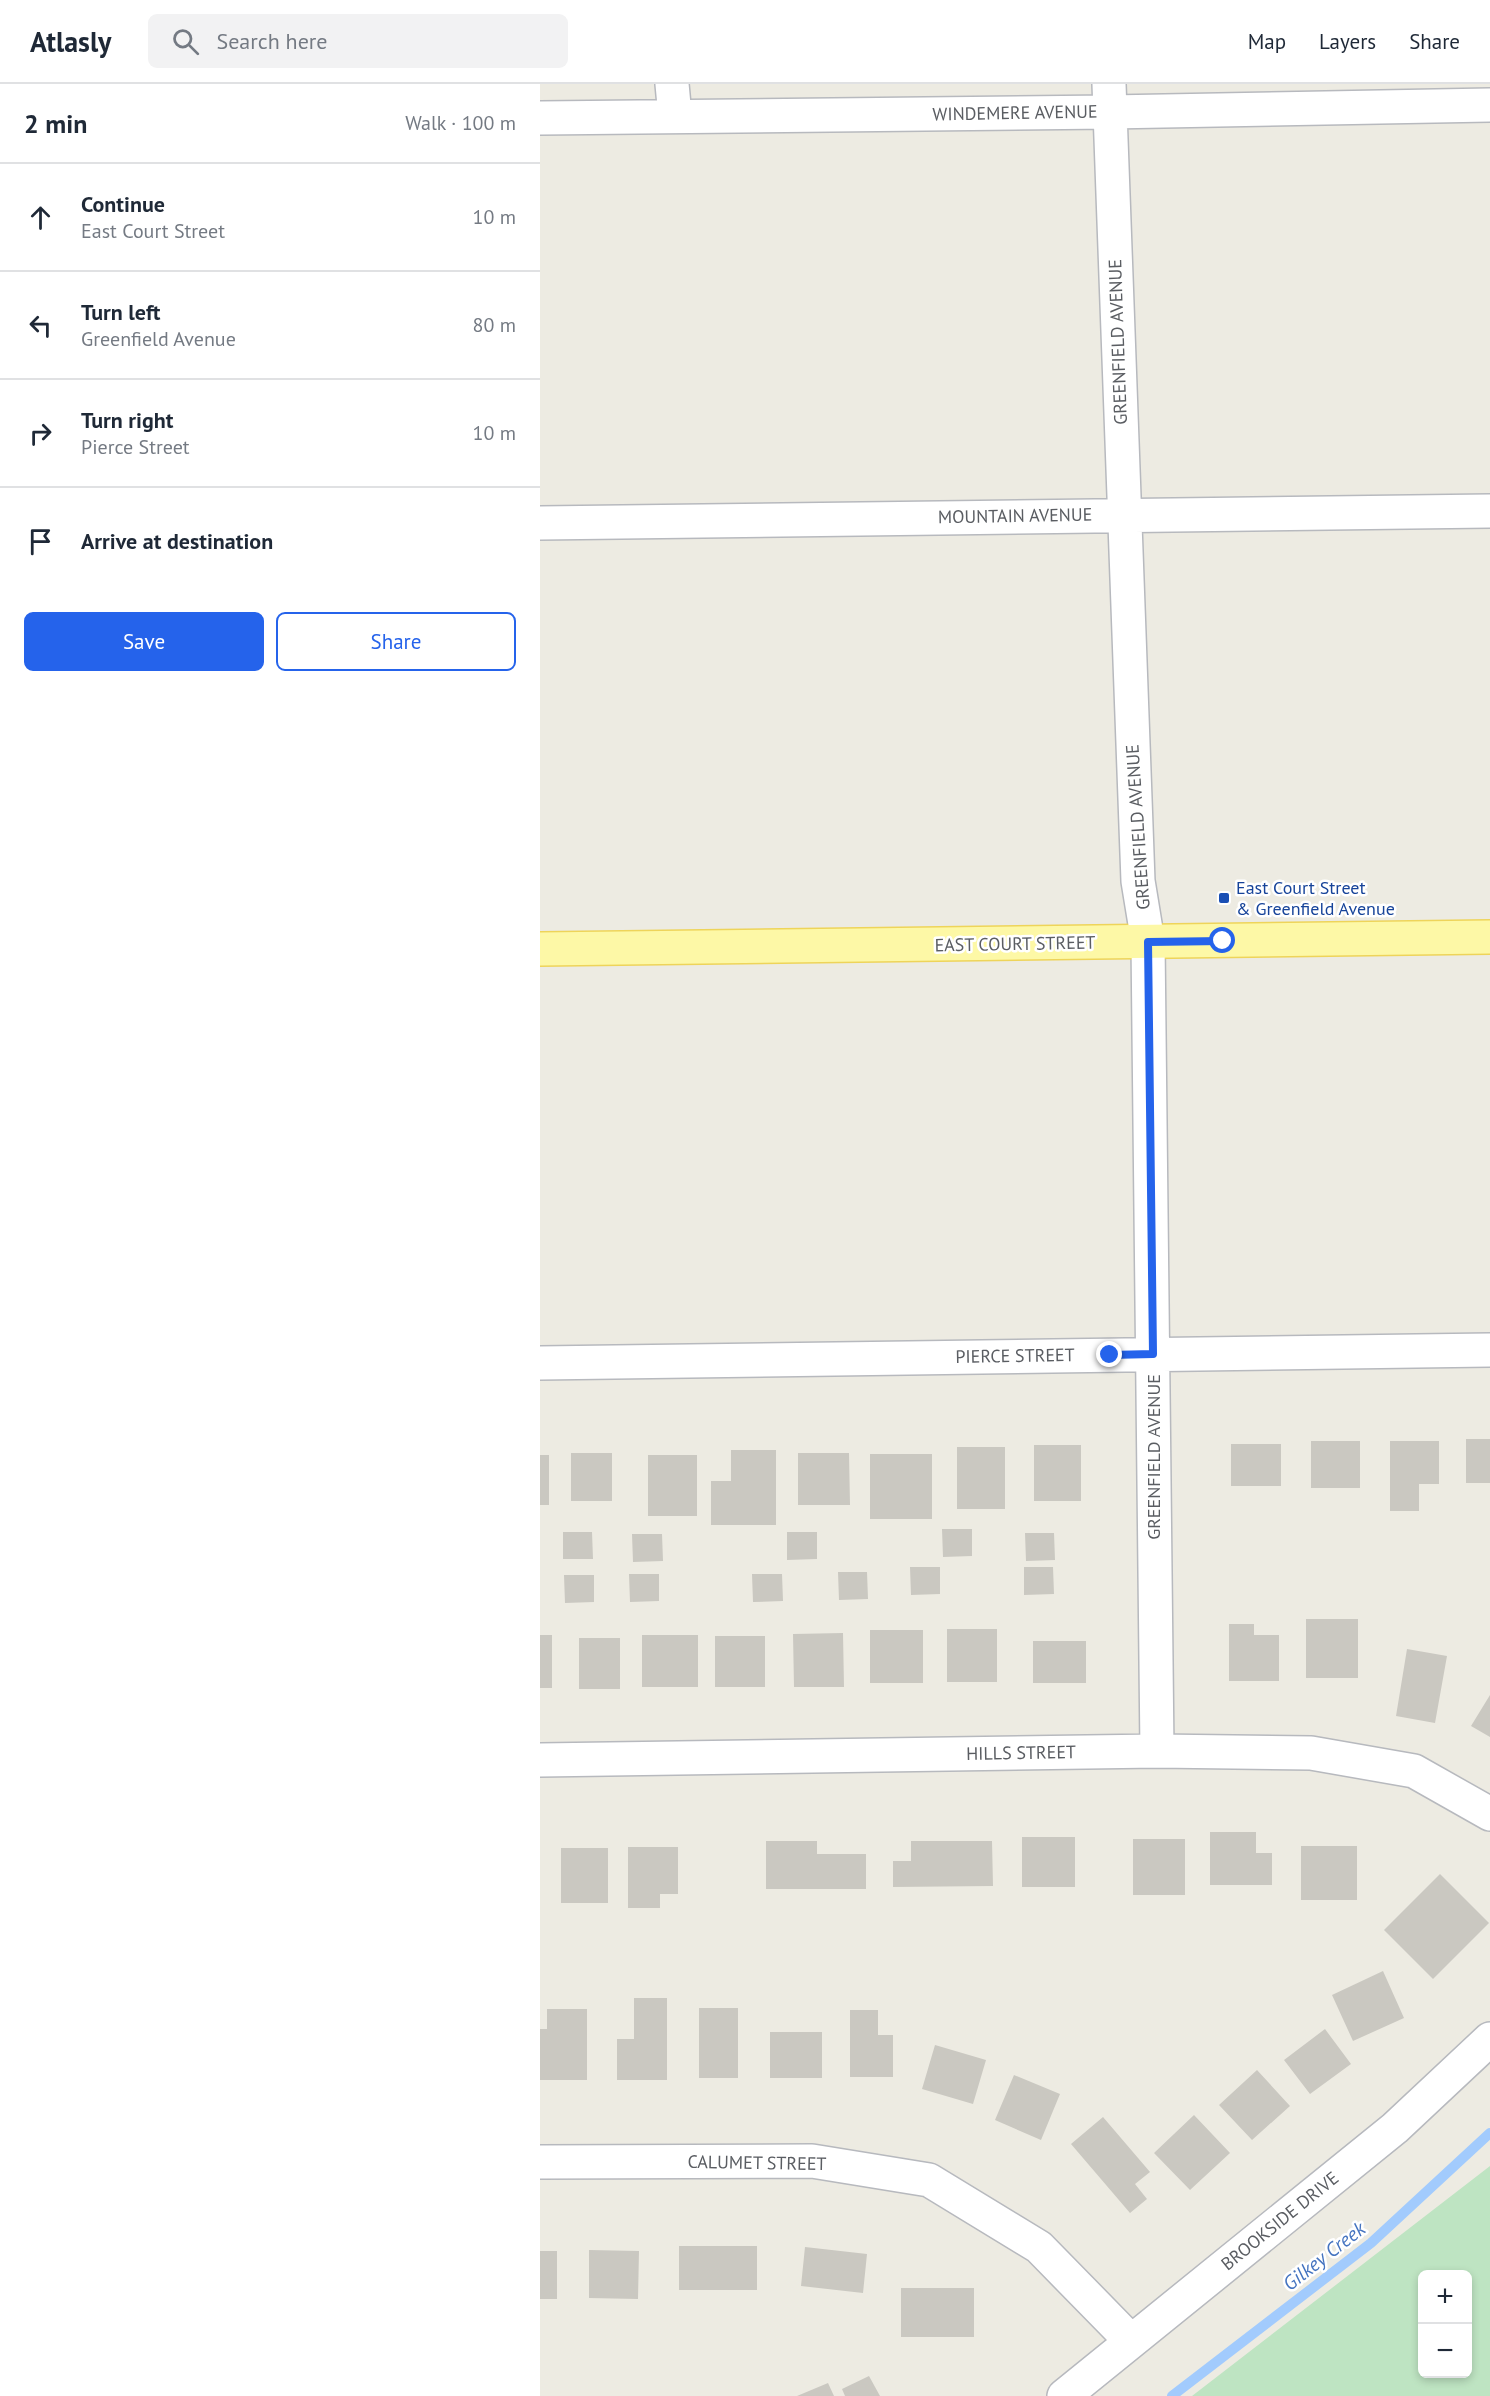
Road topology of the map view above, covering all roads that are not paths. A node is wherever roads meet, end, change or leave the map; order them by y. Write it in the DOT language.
graph roads {
  1 [pos="672,84"];
  2 [pos="1109,98"];
  3 [pos="1490,105"];
  4 [pos="675,116"];
  5 [pos="540,118"];
  6 [pos="1490,511"];
  7 [pos="1124,515"];
  8 [pos="540,523"];
  9 [pos="1490,937"];
  10 [pos="1148,942"];
  11 [pos="540,949"];
  12 [pos="1490,1350"];
  13 [pos="1153,1354"];
  14 [pos="540,1363"];
  15 [pos="1157,1751"];
  16 [pos="540,1760"];
  17 [pos="1490,1814"];
  18 [pos="1490,2039"];
  19 [pos="540,2162"];
  20 [pos="1131,2341"];
  21 [pos="1064,2396"];
  1 -- 4 [label="street"];
  2 -- 3 [label="street, WINDEMERE AVENUE"];
  2 -- 4 [label="street, WINDEMERE AVENUE"];
  2 -- 7 [label="street, GREENFIELD AVENUE"];
  4 -- 5 [label="street, WINDEMERE AVENUE"];
  6 -- 7 [label="street, MOUNTAIN AVENUE"];
  7 -- 8 [label="street, MOUNTAIN AVENUE"];
  7 -- 10 [label="street, GREENFIELD AVENUE"];
  9 -- 10 [label="main road, EAST COURT STREET"];
  10 -- 11 [label="main road, EAST COURT STREET"];
  10 -- 13 [label="street, GREENFIELD AVENUE"];
  12 -- 13 [label="street, PIERCE STREET"];
  13 -- 14 [label="street, PIERCE STREET"];
  13 -- 15 [label="street, GREENFIELD AVENUE"];
  15 -- 16 [label="street, HILLS STREET"];
  15 -- 17 [label="street, HILLS STREET"];
  18 -- 20 [label="street, BROOKSIDE DRIVE"];
  19 -- 20 [label="street, CALUMET STREET"];
  20 -- 21 [label="street, BROOKSIDE DRIVE"];
}
